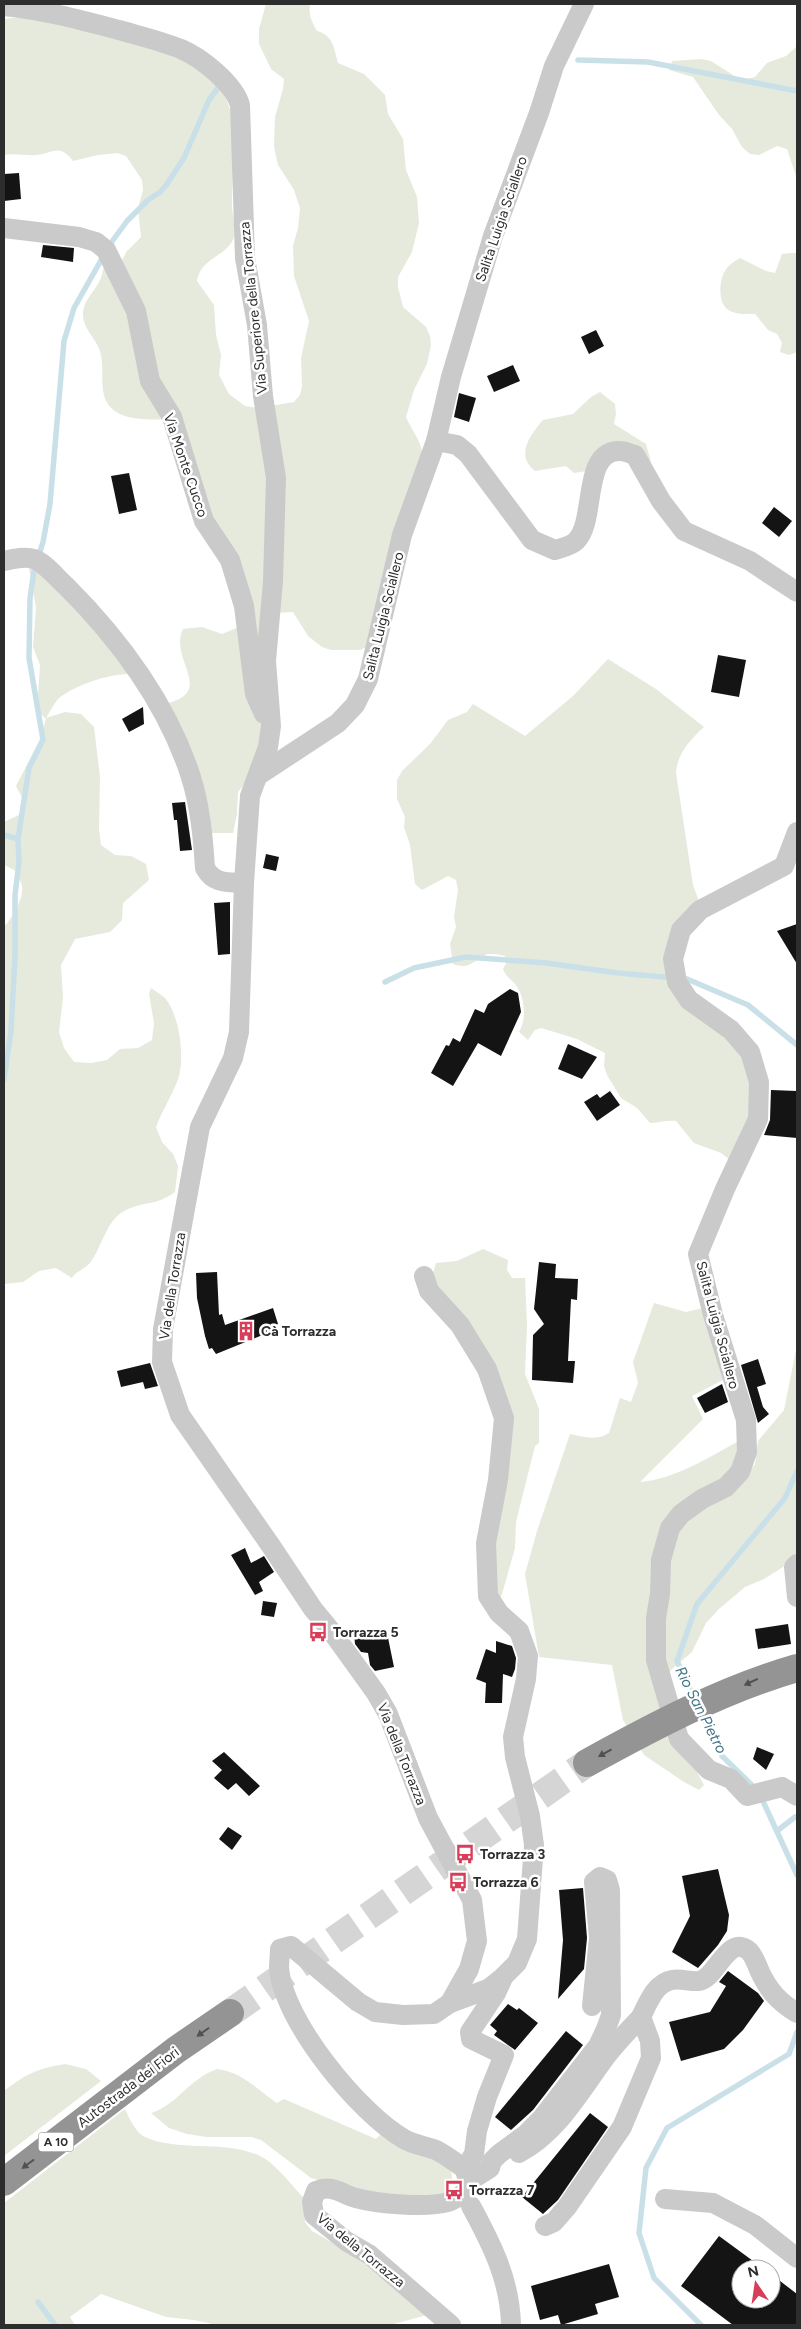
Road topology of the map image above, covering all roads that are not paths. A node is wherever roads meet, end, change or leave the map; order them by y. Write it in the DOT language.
graph roads {
  1 [pos="584,4"];
  2 [pos="4,6"];
  3 [pos="4,228"];
  4 [pos="436,441"];
  5 [pos="4,561"];
  6 [pos="797,592"];
  7 [pos="271,726"];
  8 [pos="259,775"];
  9 [pos="797,832"];
  10 [pos="244,883"];
  11 [pos="424,1276"];
  12 [pos="797,1564"];
  13 [pos="797,1597"];
  14 [pos="797,1668"];
  15 [pos="588,1763"];
  16 [pos="790,1791"];
  17 [pos="502,1978"];
  18 [pos="450,2003"];
  19 [pos="592,2006"];
  20 [pos="791,2009"];
  21 [pos="230,2013"];
  22 [pos="641,2017"];
  23 [pos="490,2168"];
  24 [pos="4,2182"];
  25 [pos="467,2187"];
  26 [pos="665,2199"];
  27 [pos="545,2226"];
  28 [pos="797,2258"];
  29 [pos="451,2325"];
  30 [pos="511,2325"];
  1 -- 4 [label="street, Salita Luigia Sciallero"];
  2 -- 7 [label="street, Via Superiore della Torrazza"];
  3 -- 7 [label="street, Via Monte Cucco"];
  4 -- 6 [label="street"];
  4 -- 8 [label="street, Salita Luigia Sciallero"];
  5 -- 10 [label="street"];
  7 -- 8 [label="street, Via Superiore della Torrazza"];
  8 -- 10 [label="street, Via della Torrazza"];
  9 -- 16 [label="street, Salita Luigia Sciallero"];
  10 -- 18 [label="street, Via della Torrazza"];
  11 -- 17 [label="street"];
  12 -- 13 [label="street"];
  14 -- 15 [label="highway, one-way, bridge"];
  17 -- 18 [label="street"];
  17 -- 25 [label="street"];
  18 -- 25 [label="street"];
  19 -- 23 [label="street, Via della Torrazza"];
  20 -- 22 [label="street, Via della Torrazza"];
  21 -- 24 [label="highway, Autostrada dei Fiori / A 10, one-way"];
  22 -- 23 [label="street, Via della Torrazza"];
  22 -- 27 [label="street"];
  23 -- 25 [label="street, Via della Torrazza"];
  25 -- 29 [label="street, Via della Torrazza"];
  25 -- 30 [label="street"];
  26 -- 28 [label="street"];
}
